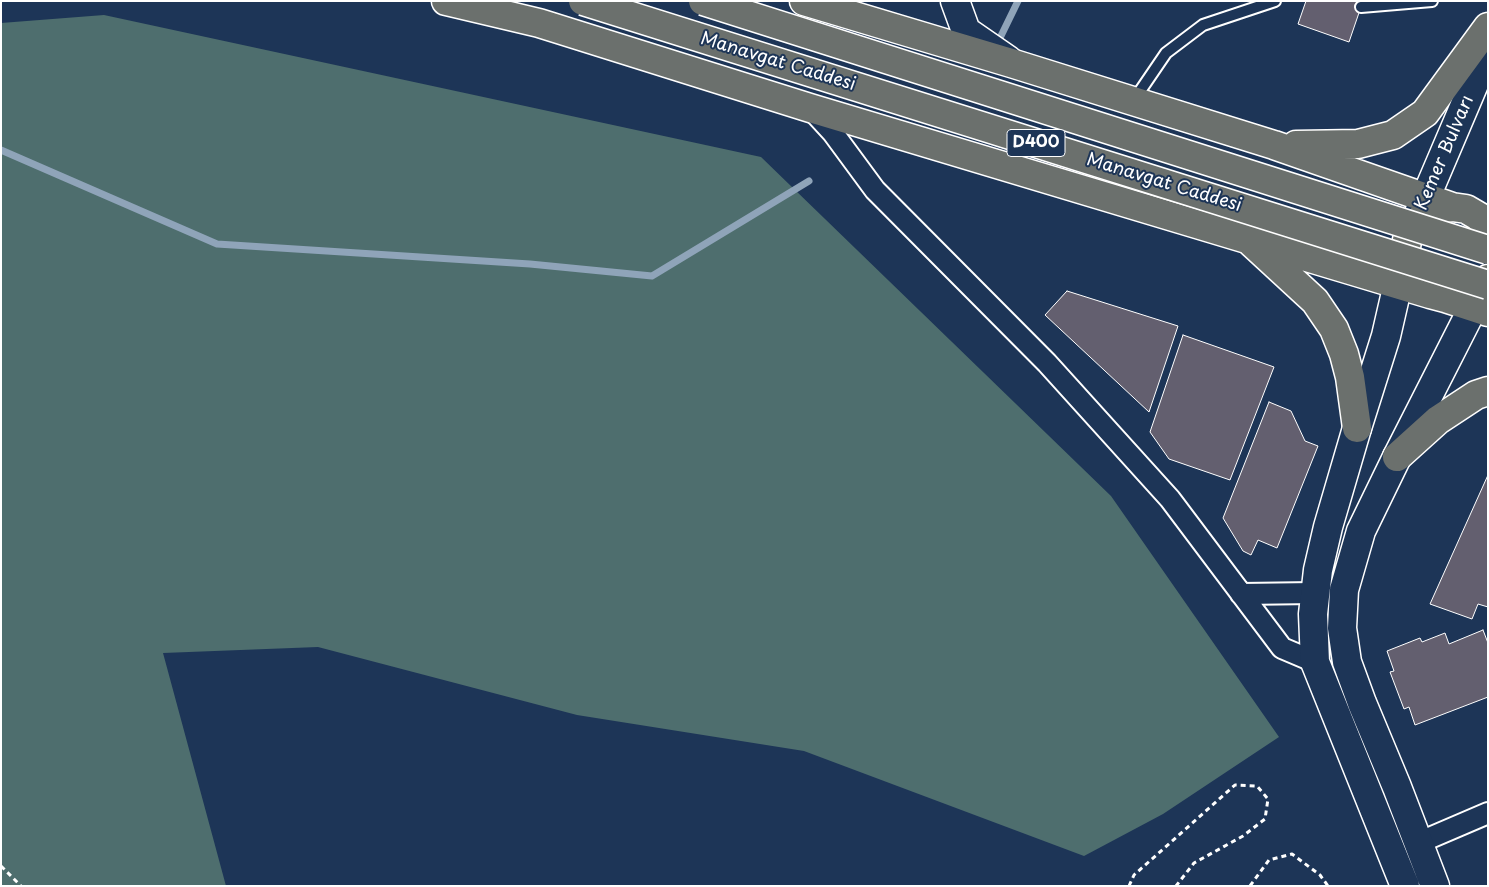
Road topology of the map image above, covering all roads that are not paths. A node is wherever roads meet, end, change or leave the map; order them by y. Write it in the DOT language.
graph roads {
  1 [pos="446,1"];
  2 [pos="583,1"];
  3 [pos="703,1"];
  4 [pos="804,1"];
  5 [pos="955,1"];
  6 [pos="1275,1"];
  7 [pos="1432,1"];
  8 [pos="1404,2"];
  9 [pos="1361,7"];
  10 [pos="1488,27"];
  11 [pos="1488,51"];
  12 [pos="1011,63"];
  13 [pos="1133,101"];
  14 [pos="810,108"];
  15 [pos="1274,144"];
  16 [pos="1425,197"];
  17 [pos="1452,207"];
  18 [pos="1485,220"];
  19 [pos="1410,233"];
  20 [pos="1246,238"];
  21 [pos="1488,250"];
  22 [pos="1488,282"];
  23 [pos="1399,284"];
  24 [pos="1438,296"];
  25 [pos="1481,310"];
  26 [pos="1488,391"];
  27 [pos="1357,428"];
  28 [pos="1397,457"];
  29 [pos="1315,593"];
  30 [pos="1241,594"];
  31 [pos="1315,662"];
  32 [pos="1488,813"];
  33 [pos="1418,843"];
  34 [pos="1405,886"];
  35 [pos="1435,886"];
  1 -- 14 [label="highway"];
  2 -- 22 [label="highway, Manavgat Caddesi / D400, bridge"];
  3 -- 21 [label="highway, Manavgat Caddesi / D400, bridge"];
  4 -- 12 [label="highway"];
  5 -- 12 [label="street"];
  6 -- 13 [label="lane"];
  7 -- 8 [label="lane"];
  8 -- 9 [label="lane"];
  10 -- 15 [label="highway"];
  11 -- 16 [label="street, Kemer Bulvarı"];
  12 -- 13 [label="highway"];
  13 -- 15 [label="highway"];
  14 -- 20 [label="highway"];
  14 -- 30 [label="street"];
  15 -- 16 [label="highway"];
  16 -- 17 [label="highway"];
  16 -- 19 [label="street, Kemer Bulvarı"];
  17 -- 18 [label="highway"];
  17 -- 19 [label="highway"];
  19 -- 23 [label="street, Kemer Bulvarı"];
  19 -- 24 [label="highway"];
  20 -- 23 [label="highway"];
  20 -- 27 [label="highway"];
  22 -- 24 [label="highway"];
  22 -- 25 [label="street"];
  23 -- 24 [label="highway"];
  23 -- 27 [label="street, Kemer Bulvarı"];
  24 -- 25 [label="highway"];
  25 -- 28 [label="street"];
  26 -- 28 [label="highway"];
  27 -- 29 [label="street, Kemer Bulvarı"];
  28 -- 33 [label="street"];
  29 -- 30 [label="street"];
  29 -- 31 [label="street, Kemer Bulvarı"];
  30 -- 31 [label="street"];
  31 -- 34 [label="street, Kemer Bulvarı"];
  32 -- 33 [label="street"];
  33 -- 35 [label="street"];
}
